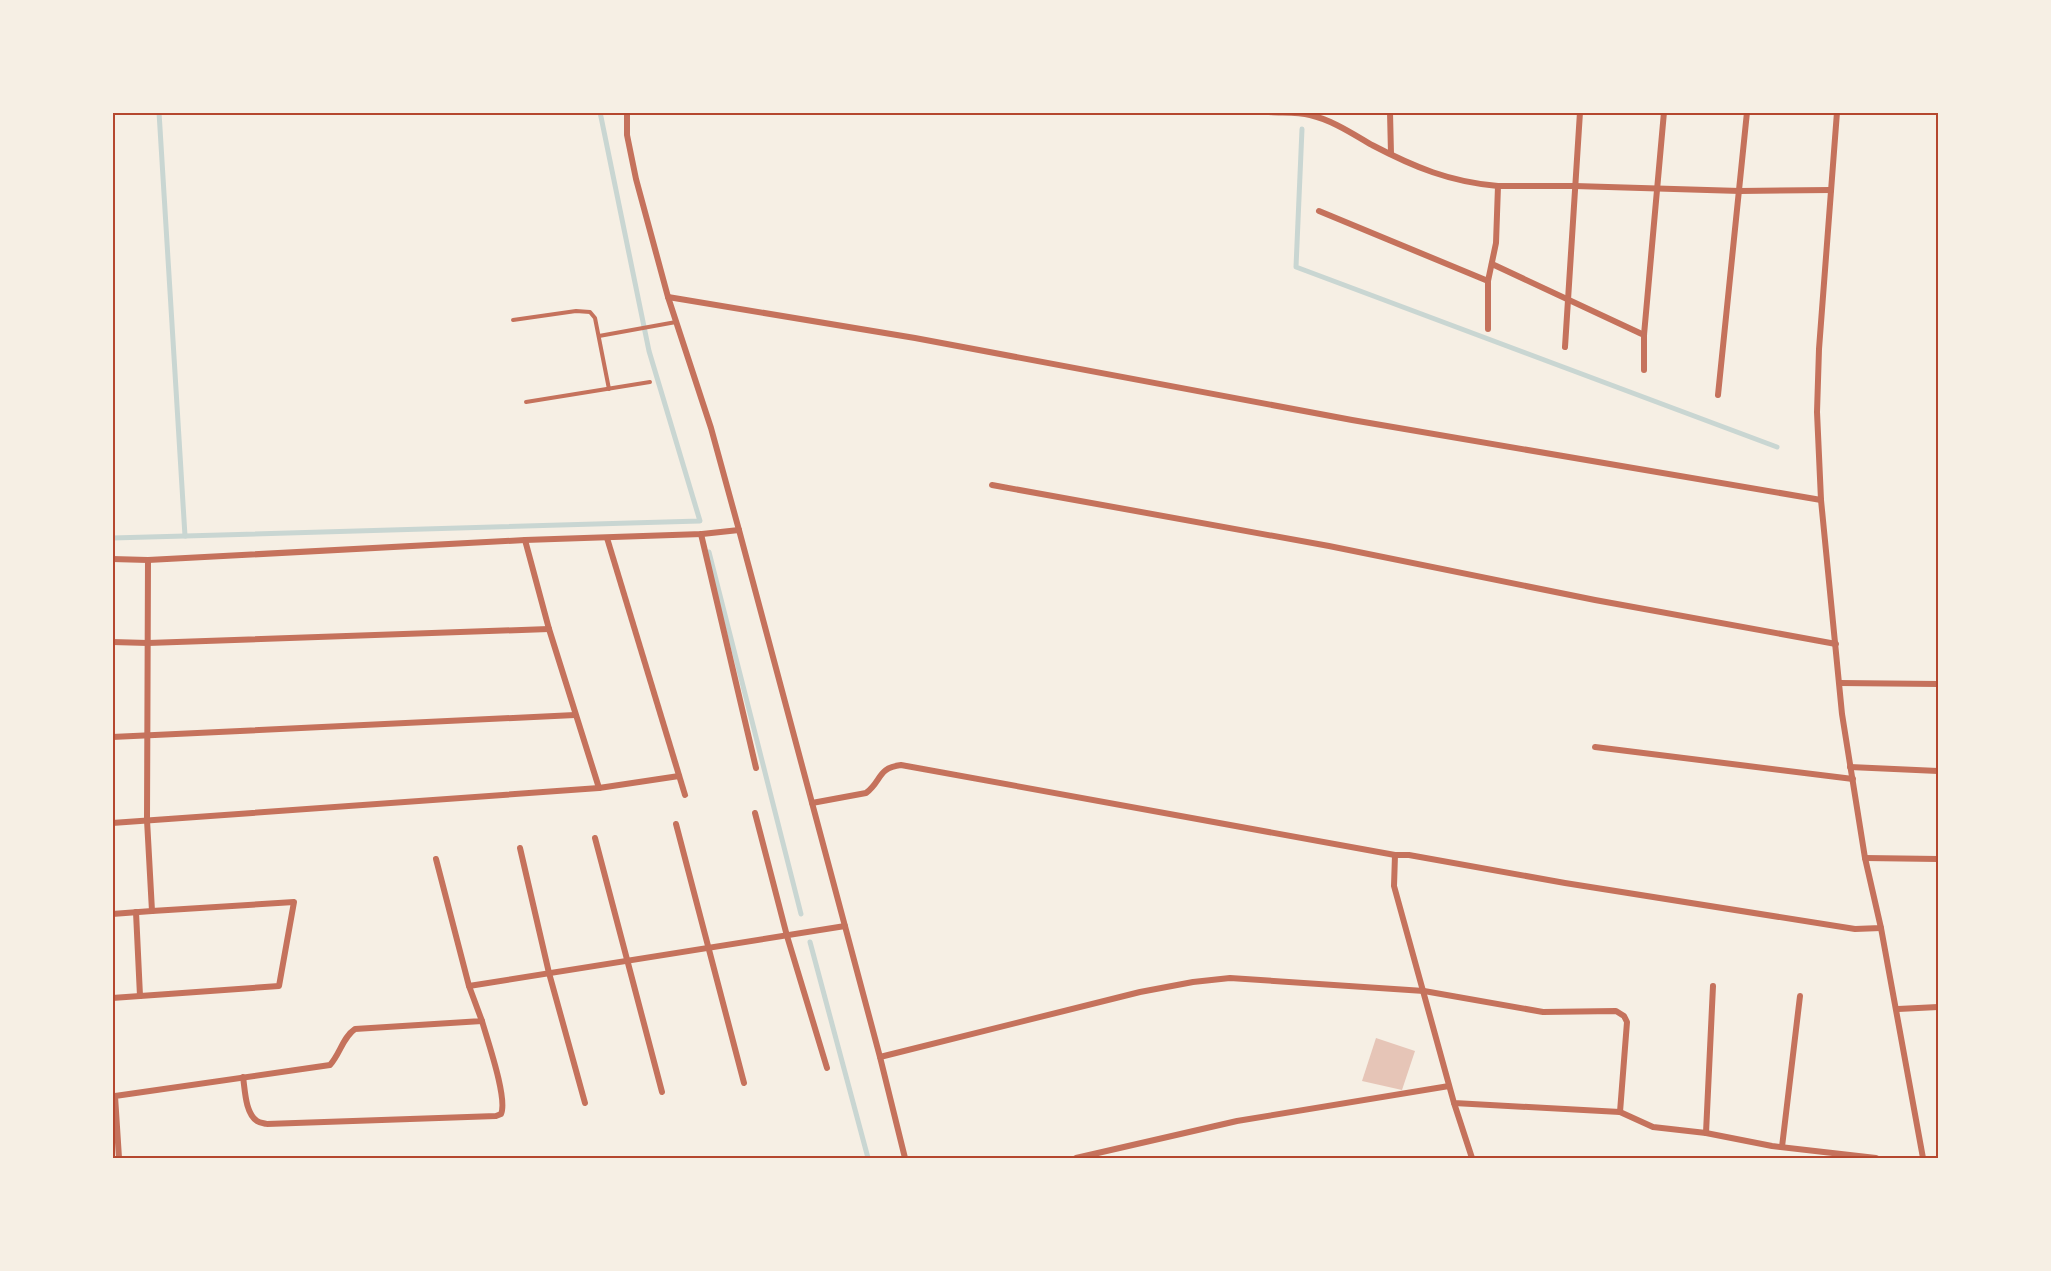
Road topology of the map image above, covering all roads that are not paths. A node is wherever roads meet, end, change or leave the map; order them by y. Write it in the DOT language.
graph roads {
  1 [pos="627,112"];
  2 [pos="1269,112"];
  3 [pos="1390,112"];
  4 [pos="1580,112"];
  5 [pos="1664,112"];
  6 [pos="1747,112"];
  7 [pos="1837,112"];
  8 [pos="1311,114"];
  9 [pos="1391,154"];
  10 [pos="1498,186"];
  11 [pos="1575,186"];
  12 [pos="1657,188"];
  13 [pos="1831,190"];
  14 [pos="1740,191"];
  15 [pos="1319,211"];
  16 [pos="1492,264"];
  17 [pos="1488,281"];
  18 [pos="668,297"];
  19 [pos="1568,299"];
  20 [pos="513,320"];
  21 [pos="673,323"];
  22 [pos="1488,329"];
  23 [pos="599,336"];
  24 [pos="1644,336"];
  25 [pos="1565,347"];
  26 [pos="1644,370"];
  27 [pos="650,382"];
  28 [pos="609,389"];
  29 [pos="1718,395"];
  30 [pos="526,402"];
  31 [pos="992,485"];
  32 [pos="1821,500"];
  33 [pos="737,531"];
  34 [pos="702,534"];
  35 [pos="607,538"];
  36 [pos="525,540"];
  37 [pos="112,559"];
  38 [pos="148,560"];
  39 [pos="549,629"];
  40 [pos="112,642"];
  41 [pos="148,643"];
  42 [pos="1836,644"];
  43 [pos="1840,683"];
  44 [pos="1938,684"];
  45 [pos="575,715"];
  46 [pos="148,734"];
  47 [pos="112,737"];
  48 [pos="1596,747"];
  49 [pos="1850,767"];
  50 [pos="756,768"];
  51 [pos="1938,771"];
  52 [pos="679,776"];
  53 [pos="1853,779"];
  54 [pos="599,788"];
  55 [pos="685,795"];
  56 [pos="812,803"];
  57 [pos="755,813"];
  58 [pos="147,820"];
  59 [pos="112,823"];
  60 [pos="676,824"];
  61 [pos="595,838"];
  62 [pos="520,848"];
  63 [pos="1395,855"];
  64 [pos="1865,858"];
  65 [pos="436,859"];
  66 [pos="1938,859"];
  67 [pos="152,911"];
  68 [pos="136,912"];
  69 [pos="112,914"];
  70 [pos="845,926"];
  71 [pos="1881,928"];
  72 [pos="790,935"];
  73 [pos="709,948"];
  74 [pos="628,961"];
  75 [pos="549,973"];
  76 [pos="469,986"];
  77 [pos="1713,986"];
  78 [pos="1424,991"];
  79 [pos="140,996"];
  80 [pos="1800,996"];
  81 [pos="112,998"];
  82 [pos="1938,1007"];
  83 [pos="1898,1009"];
  84 [pos="482,1021"];
  85 [pos="880,1057"];
  86 [pos="828,1068"];
  87 [pos="243,1077"];
  88 [pos="744,1083"];
  89 [pos="1449,1086"];
  90 [pos="662,1092"];
  91 [pos="114,1096"];
  92 [pos="585,1103"];
  93 [pos="1454,1103"];
  94 [pos="1620,1112"];
  95 [pos="1706,1133"];
  96 [pos="1782,1147"];
  97 [pos="119,1158"];
  98 [pos="905,1158"];
  99 [pos="1076,1158"];
  100 [pos="1472,1158"];
  101 [pos="1876,1158"];
  102 [pos="1923,1158"];
  1 -- 18 [label="street"];
  2 -- 8 [label="street"];
  3 -- 9 [label="street"];
  4 -- 11 [label="street"];
  5 -- 12 [label="street"];
  6 -- 14 [label="street"];
  7 -- 13 [label="street"];
  8 -- 9 [label="street"];
  9 -- 10 [label="street"];
  10 -- 11 [label="street"];
  10 -- 16 [label="street"];
  11 -- 12 [label="street"];
  11 -- 19 [label="street"];
  12 -- 14 [label="street"];
  12 -- 24 [label="street"];
  13 -- 14 [label="street"];
  13 -- 32 [label="street"];
  14 -- 29 [label="street"];
  15 -- 17 [label="street"];
  16 -- 17 [label="street"];
  16 -- 19 [label="street"];
  17 -- 22 [label="street"];
  18 -- 21 [label="street"];
  18 -- 32 [label="street"];
  19 -- 24 [label="street"];
  19 -- 25 [label="street"];
  20 -- 23 [label="lane"];
  21 -- 23 [label="lane"];
  21 -- 33 [label="street"];
  23 -- 28 [label="lane"];
  24 -- 26 [label="street"];
  27 -- 28 [label="lane"];
  28 -- 30 [label="lane"];
  31 -- 42 [label="street"];
  32 -- 42 [label="street"];
  33 -- 34 [label="street"];
  33 -- 56 [label="street"];
  34 -- 35 [label="street"];
  34 -- 50 [label="street"];
  35 -- 36 [label="street"];
  35 -- 52 [label="street"];
  36 -- 38 [label="street"];
  36 -- 39 [label="street"];
  37 -- 38 [label="street"];
  38 -- 41 [label="street"];
  39 -- 41 [label="street"];
  39 -- 45 [label="street"];
  40 -- 41 [label="street"];
  41 -- 46 [label="street"];
  42 -- 43 [label="street"];
  43 -- 44 [label="street"];
  43 -- 49 [label="street"];
  45 -- 46 [label="street"];
  45 -- 54 [label="street"];
  46 -- 47 [label="street"];
  46 -- 58 [label="street"];
  48 -- 53 [label="street"];
  49 -- 51 [label="street"];
  49 -- 53 [label="street"];
  52 -- 54 [label="street"];
  52 -- 55 [label="street"];
  53 -- 64 [label="street"];
  54 -- 58 [label="street"];
  56 -- 63 [label="street"];
  56 -- 70 [label="street"];
  57 -- 72 [label="street"];
  58 -- 59 [label="street"];
  58 -- 67 [label="street"];
  60 -- 73 [label="street"];
  61 -- 74 [label="street"];
  62 -- 75 [label="street"];
  63 -- 71 [label="street"];
  63 -- 78 [label="street"];
  64 -- 66 [label="street"];
  64 -- 71 [label="street"];
  65 -- 76 [label="street"];
  67 -- 68 [label="street"];
  67 -- 79 [label="street"];
  68 -- 69 [label="street"];
  68 -- 79 [label="street"];
  70 -- 72 [label="street"];
  70 -- 85 [label="street"];
  71 -- 83 [label="street"];
  72 -- 73 [label="street"];
  72 -- 86 [label="street"];
  73 -- 74 [label="street"];
  73 -- 88 [label="street"];
  74 -- 75 [label="street"];
  74 -- 90 [label="street"];
  75 -- 76 [label="street"];
  75 -- 92 [label="street"];
  76 -- 84 [label="street"];
  77 -- 95 [label="street"];
  78 -- 85 [label="street"];
  78 -- 89 [label="street"];
  78 -- 94 [label="street"];
  79 -- 81 [label="street"];
  80 -- 96 [label="street"];
  82 -- 83 [label="street"];
  83 -- 102 [label="street"];
  84 -- 87 [label="street"];
  84 -- 87 [label="street"];
  85 -- 98 [label="street"];
  87 -- 91 [label="street"];
  89 -- 93 [label="street"];
  89 -- 99 [label="street"];
  91 -- 97 [label="street"];
  93 -- 94 [label="street"];
  93 -- 100 [label="street"];
  94 -- 95 [label="street"];
  95 -- 96 [label="street"];
  96 -- 101 [label="street"];
}
